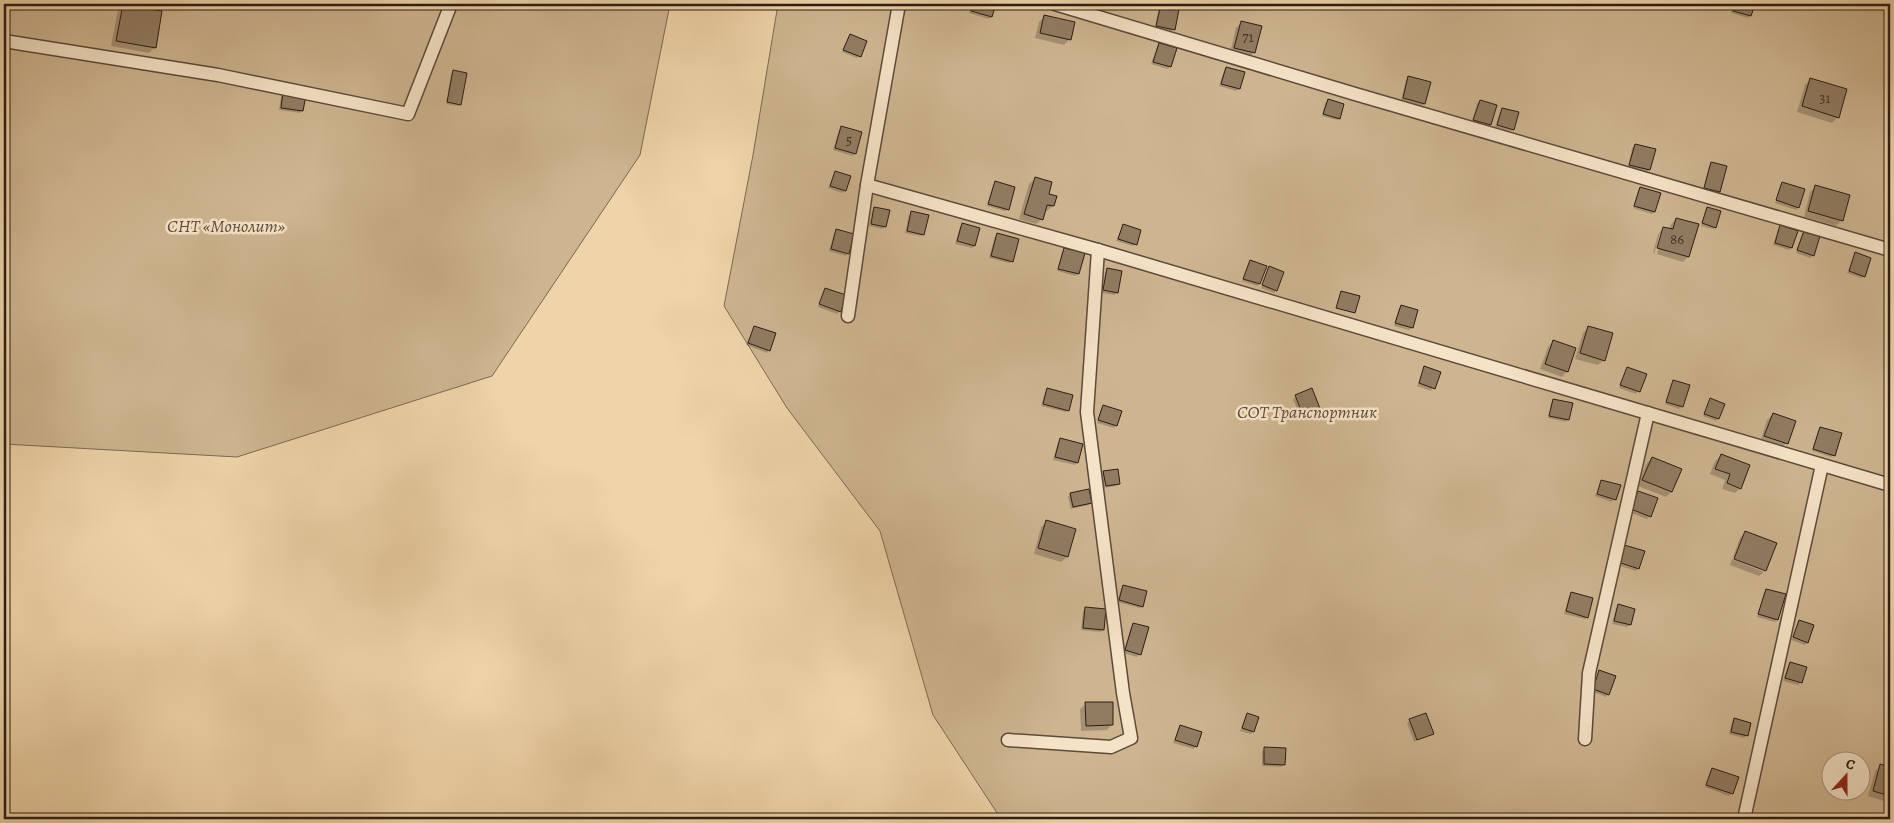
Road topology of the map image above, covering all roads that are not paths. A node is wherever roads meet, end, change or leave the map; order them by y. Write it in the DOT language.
graph roads {
  1 [pos="451,4"];
  2 [pos="899,4"];
  3 [pos="1055,4"];
  4 [pos="4,42"];
  5 [pos="867,185"];
  6 [pos="1098,250"];
  7 [pos="1890,250"];
  8 [pos="848,316"];
  9 [pos="1648,412"];
  10 [pos="1822,465"];
  11 [pos="1890,485"];
  12 [pos="1585,739"];
  13 [pos="1008,740"];
  14 [pos="1744,819"];
  1 -- 4 [label="lane"];
  2 -- 5 [label="lane"];
  3 -- 7 [label="lane"];
  5 -- 6 [label="lane"];
  5 -- 8 [label="lane"];
  6 -- 9 [label="lane"];
  6 -- 13 [label="lane"];
  9 -- 10 [label="lane"];
  9 -- 12 [label="lane"];
  10 -- 11 [label="lane"];
  10 -- 14 [label="lane"];
}
